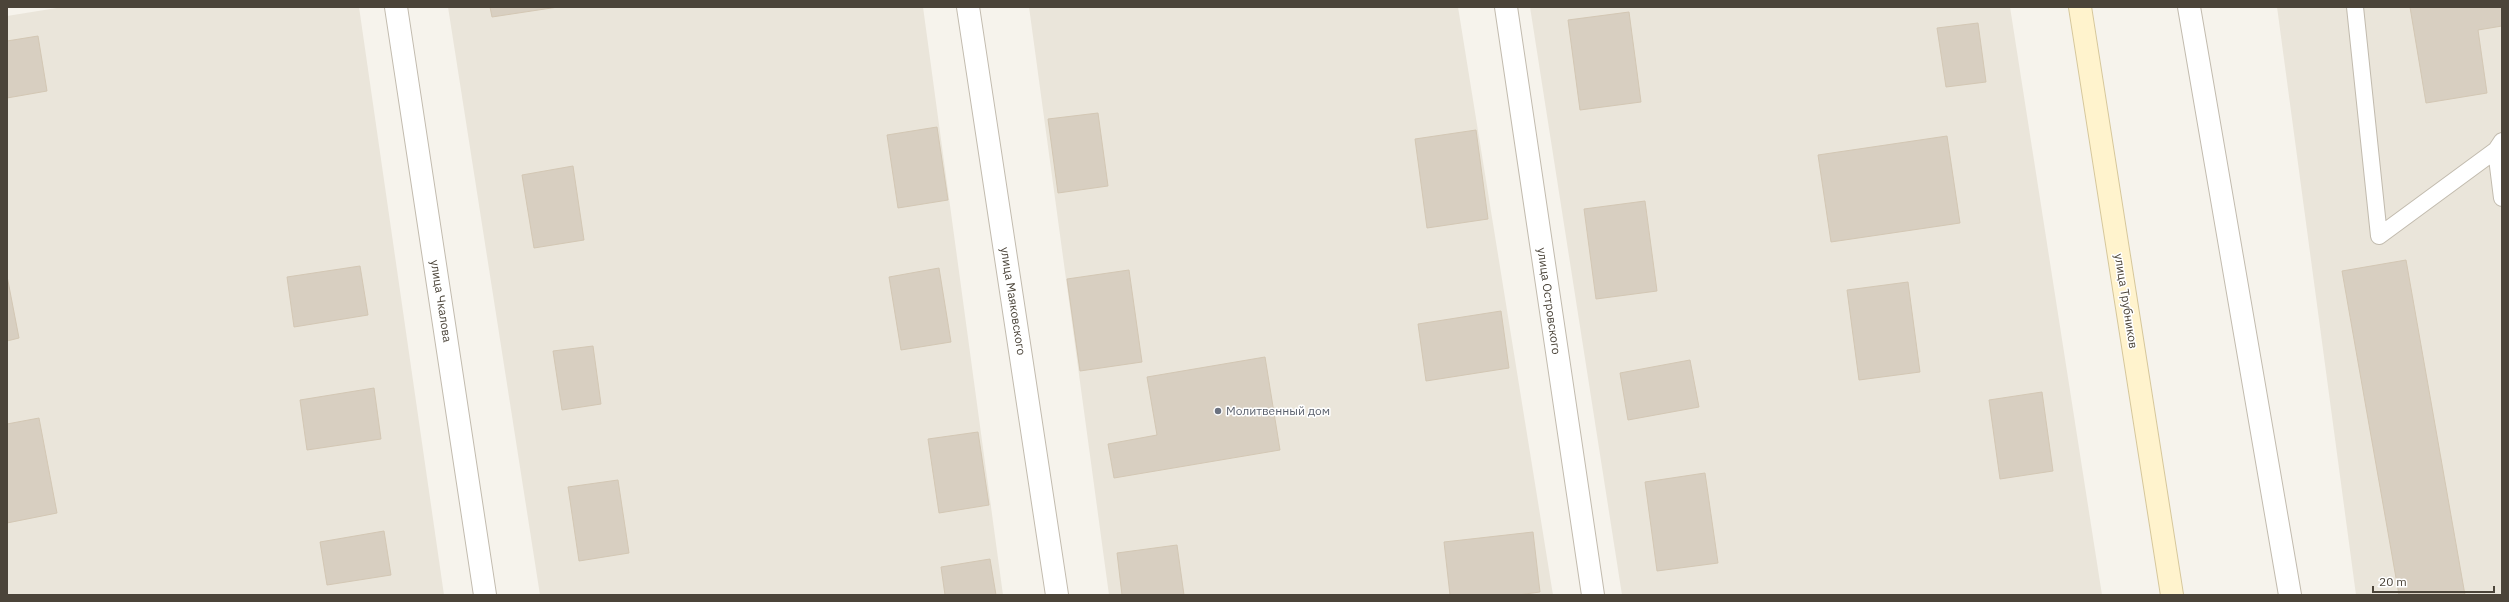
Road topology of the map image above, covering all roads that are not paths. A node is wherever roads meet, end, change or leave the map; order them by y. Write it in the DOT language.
graph roads {
  1 [pos="396,7"];
  2 [pos="968,7"];
  3 [pos="1506,7"];
  4 [pos="2080,7"];
  5 [pos="2189,7"];
  6 [pos="2355,7"];
  7 [pos="2499,145"];
  8 [pos="2502,198"];
  9 [pos="485,595"];
  10 [pos="1057,595"];
  11 [pos="1593,595"];
  12 [pos="2172,595"];
  13 [pos="2290,595"];
  1 -- 9 [label="street, улица Чкалова"];
  2 -- 10 [label="street, улица Маяковского"];
  3 -- 11 [label="street, улица Островского"];
  4 -- 12 [label="street, улица Трубников"];
  5 -- 13 [label="street"];
  6 -- 7 [label="lane"];
  7 -- 8 [label="lane"];
}
